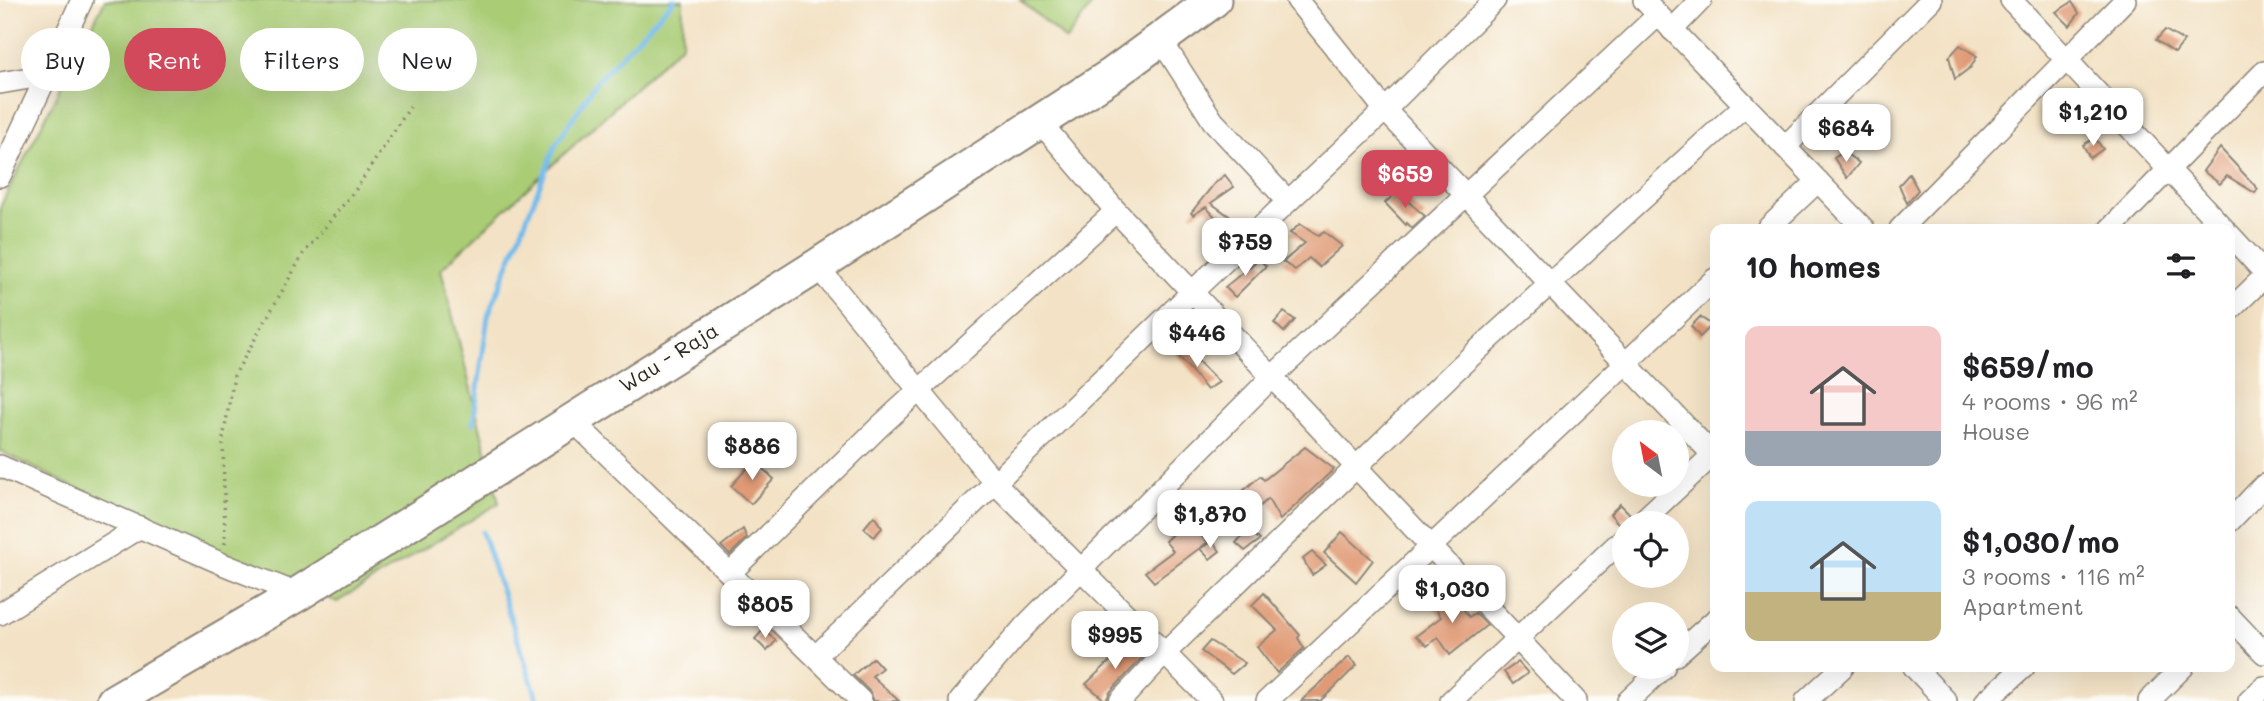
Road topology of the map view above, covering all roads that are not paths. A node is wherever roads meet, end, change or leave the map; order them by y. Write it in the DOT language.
graph roads {
  1 [pos="1214,0"];
  2 [pos="1297,0"];
  3 [pos="1495,0"];
  4 [pos="1702,0"];
  5 [pos="1931,0"];
  6 [pos="2011,0"];
  7 [pos="2125,0"];
  8 [pos="78,2"];
  9 [pos="1658,15"];
  10 [pos="67,28"];
  11 [pos="1161,40"];
  12 [pos="2067,60"];
  13 [pos="2264,72"];
  14 [pos="21,79"];
  15 [pos="0,83"];
  16 [pos="40,91"];
  17 [pos="1745,105"];
  18 [pos="1385,110"];
  19 [pos="1040,122"];
  20 [pos="1785,147"];
  21 [pos="2168,169"];
  22 [pos="0,176"];
  23 [pos="1818,181"];
  24 [pos="1466,195"];
  25 [pos="1288,201"];
  26 [pos="1116,211"];
  27 [pos="1773,224"];
  28 [pos="1859,224"];
  29 [pos="1905,224"];
  30 [pos="2115,224"];
  31 [pos="2219,224"];
  32 [pos="2235,241"];
  33 [pos="817,266"];
  34 [pos="2264,274"];
  35 [pos="1552,284"];
  36 [pos="1710,284"];
  37 [pos="1192,292"];
  38 [pos="2235,305"];
  39 [pos="1626,363"];
  40 [pos="1272,377"];
  41 [pos="919,392"];
  42 [pos="571,419"];
  43 [pos="1710,451"];
  44 [pos="1710,459"];
  45 [pos="0,466"];
  46 [pos="1356,467"];
  47 [pos="996,484"];
  48 [pos="2264,485"];
  49 [pos="1653,511"];
  50 [pos="2235,516"];
  51 [pos="140,527"];
  52 [pos="1432,547"];
  53 [pos="1612,549"];
  54 [pos="1083,569"];
  55 [pos="730,573"];
  56 [pos="298,594"];
  57 [pos="0,614"];
  58 [pos="1710,624"];
  59 [pos="2235,624"];
  60 [pos="1517,639"];
  61 [pos="1689,643"];
  62 [pos="1165,653"];
  63 [pos="2264,653"];
  64 [pos="816,656"];
  65 [pos="1838,672"];
  66 [pos="1919,672"];
  67 [pos="2018,672"];
  68 [pos="2178,672"];
  69 [pos="1651,679"];
  70 [pos="2264,687"];
  71 [pos="114,701"];
  72 [pos="861,701"];
  73 [pos="960,701"];
  74 [pos="1120,701"];
  75 [pos="1212,701"];
  76 [pos="1267,701"];
  77 [pos="1451,701"];
  78 [pos="1576,701"];
  79 [pos="1628,701"];
  80 [pos="1806,701"];
  81 [pos="1946,701"];
  82 [pos="1986,701"];
  83 [pos="2149,701"];
  84 [pos="2249,701"];
  1 -- 11 [label="main road, Wau - Raja"];
  2 -- 18 [label="street"];
  3 -- 18 [label="street"];
  4 -- 9 [label="street"];
  5 -- 20 [label="street"];
  6 -- 12 [label="street"];
  7 -- 12 [label="street"];
  8 -- 10 [label="street"];
  9 -- 17 [label="street"];
  9 -- 24 [label="street"];
  11 -- 19 [label="main road, Wau - Raja"];
  11 -- 25 [label="street"];
  12 -- 21 [label="street"];
  12 -- 29 [label="street"];
  13 -- 21 [label="street"];
  14 -- 15 [label="street"];
  16 -- 22 [label="street"];
  17 -- 20 [label="street"];
  17 -- 35 [label="street"];
  18 -- 24 [label="street"];
  18 -- 25 [label="street"];
  19 -- 26 [label="street"];
  19 -- 33 [label="main road, Wau - Raja"];
  20 -- 23 [label="street"];
  21 -- 30 [label="street"];
  21 -- 31 [label="street"];
  23 -- 27 [label="street"];
  23 -- 28 [label="street"];
  24 -- 35 [label="street"];
  24 -- 40 [label="street"];
  25 -- 37 [label="street"];
  26 -- 37 [label="street"];
  26 -- 41 [label="street"];
  32 -- 34 [label="street"];
  33 -- 41 [label="street"];
  33 -- 42 [label="main road, Wau - Raja"];
  34 -- 38 [label="street"];
  35 -- 39 [label="street"];
  35 -- 46 [label="street"];
  36 -- 39 [label="street"];
  37 -- 40 [label="street"];
  37 -- 47 [label="street"];
  39 -- 43 [label="street"];
  39 -- 52 [label="street"];
  40 -- 46 [label="street"];
  40 -- 54 [label="street"];
  41 -- 47 [label="street"];
  41 -- 55 [label="street"];
  42 -- 55 [label="street"];
  42 -- 56 [label="main road, Wau - Raja"];
  44 -- 49 [label="street"];
  45 -- 51 [label="street"];
  46 -- 52 [label="street"];
  46 -- 62 [label="street"];
  47 -- 54 [label="street"];
  47 -- 64 [label="street"];
  48 -- 50 [label="street"];
  51 -- 56 [label="street"];
  51 -- 57 [label="street"];
  52 -- 60 [label="street"];
  52 -- 76 [label="street"];
  53 -- 60 [label="street"];
  54 -- 62 [label="street"];
  54 -- 73 [label="street"];
  55 -- 64 [label="street"];
  56 -- 71 [label="main road, Wau - Raja"];
  58 -- 61 [label="street"];
  59 -- 63 [label="street"];
  60 -- 77 [label="street"];
  60 -- 78 [label="street"];
  62 -- 74 [label="street"];
  62 -- 75 [label="street"];
  64 -- 72 [label="street"];
  65 -- 80 [label="street"];
  66 -- 81 [label="street"];
  67 -- 82 [label="street"];
  68 -- 83 [label="street"];
  69 -- 79 [label="street"];
  70 -- 84 [label="street"];
}
